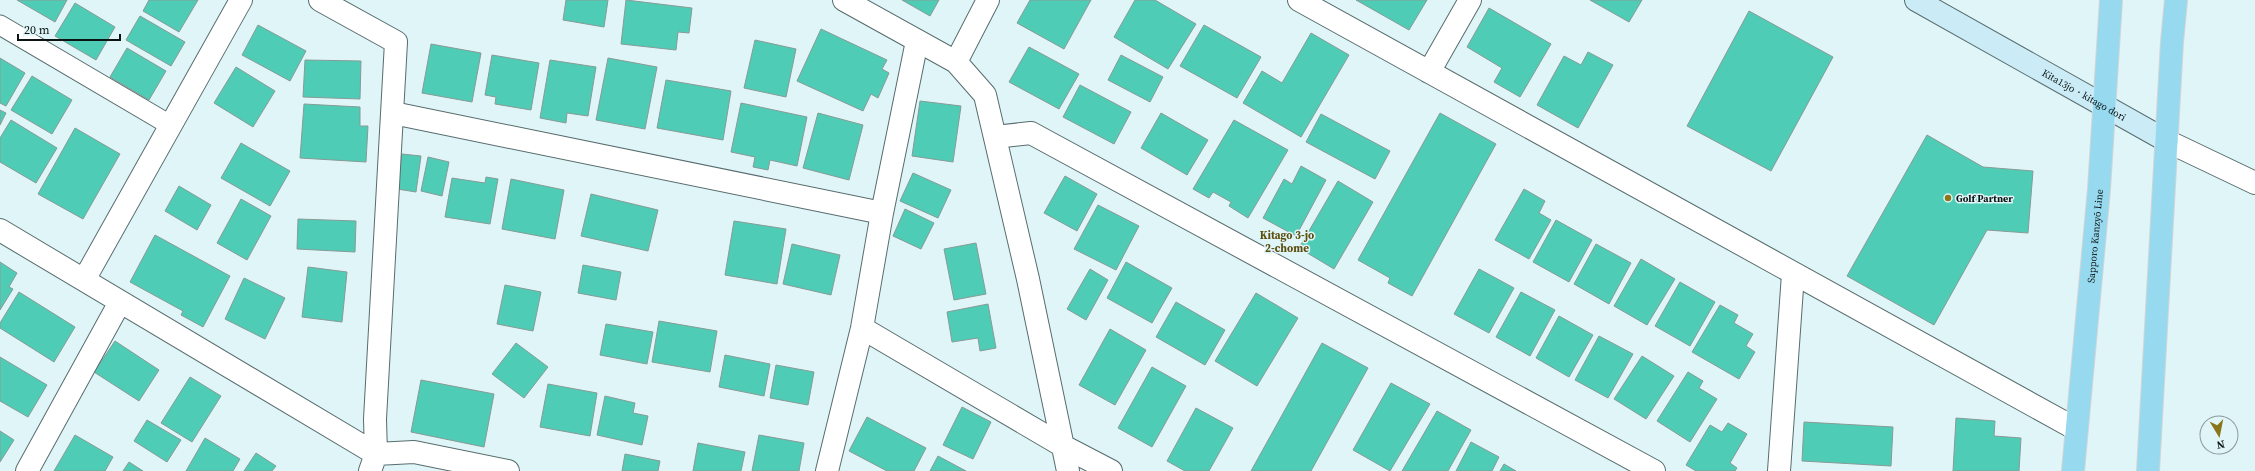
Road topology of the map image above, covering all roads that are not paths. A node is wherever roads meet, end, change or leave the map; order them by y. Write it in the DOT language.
graph roads {
  1 [pos="241,0"];
  2 [pos="320,0"];
  3 [pos="844,0"];
  4 [pos="988,0"];
  5 [pos="1300,0"];
  6 [pos="1470,0"];
  7 [pos="1916,0"];
  8 [pos="2111,0"];
  9 [pos="2176,0"];
  10 [pos="0,25"];
  11 [pos="916,41"];
  12 [pos="956,62"];
  13 [pos="1429,72"];
  14 [pos="2105,106"];
  15 [pos="393,113"];
  16 [pos="170,125"];
  17 [pos="995,138"];
  18 [pos="2167,141"];
  19 [pos="2255,183"];
  20 [pos="882,213"];
  21 [pos="0,230"];
  22 [pos="1793,274"];
  23 [pos="84,280"];
  24 [pos="120,302"];
  25 [pos="862,328"];
  26 [pos="2076,429"];
  27 [pos="1063,446"];
  28 [pos="373,462"];
  29 [pos="28,471"];
  30 [pos="508,471"];
  31 [pos="827,471"];
  32 [pos="1068,471"];
  33 [pos="1111,471"];
  34 [pos="1654,471"];
  35 [pos="1779,471"];
  36 [pos="2073,471"];
  37 [pos="2148,471"];
  1 -- 16 [label="street"];
  2 -- 15 [label="street"];
  3 -- 11 [label="street"];
  4 -- 12 [label="street"];
  5 -- 13 [label="street"];
  6 -- 13 [label="street"];
  7 -- 14 [label="main road, Kita13jo・kitago dori"];
  8 -- 14 [label="main road, Sapporo Kanzyō Line"];
  9 -- 18 [label="main road"];
  10 -- 16 [label="lane"];
  11 -- 12 [label="street"];
  11 -- 20 [label="street"];
  12 -- 17 [label="street"];
  13 -- 22 [label="street"];
  14 -- 18 [label="main road, Kita13jo・kitago dori"];
  14 -- 26 [label="main road, Sapporo Kanzyō Line"];
  15 -- 20 [label="street"];
  15 -- 28 [label="street"];
  16 -- 23 [label="street"];
  17 -- 27 [label="street"];
  17 -- 34 [label="street"];
  18 -- 19 [label="street, Kita13jo・kitago dori"];
  18 -- 37 [label="main road"];
  20 -- 25 [label="street"];
  21 -- 23 [label="street"];
  22 -- 26 [label="street"];
  22 -- 35 [label="street"];
  23 -- 24 [label="street"];
  24 -- 28 [label="street"];
  24 -- 29 [label="street"];
  25 -- 27 [label="street"];
  25 -- 31 [label="street"];
  26 -- 36 [label="main road, Sapporo Kanzyō Line"];
  27 -- 32 [label="street"];
  27 -- 33 [label="street"];
  28 -- 30 [label="street"];
}
